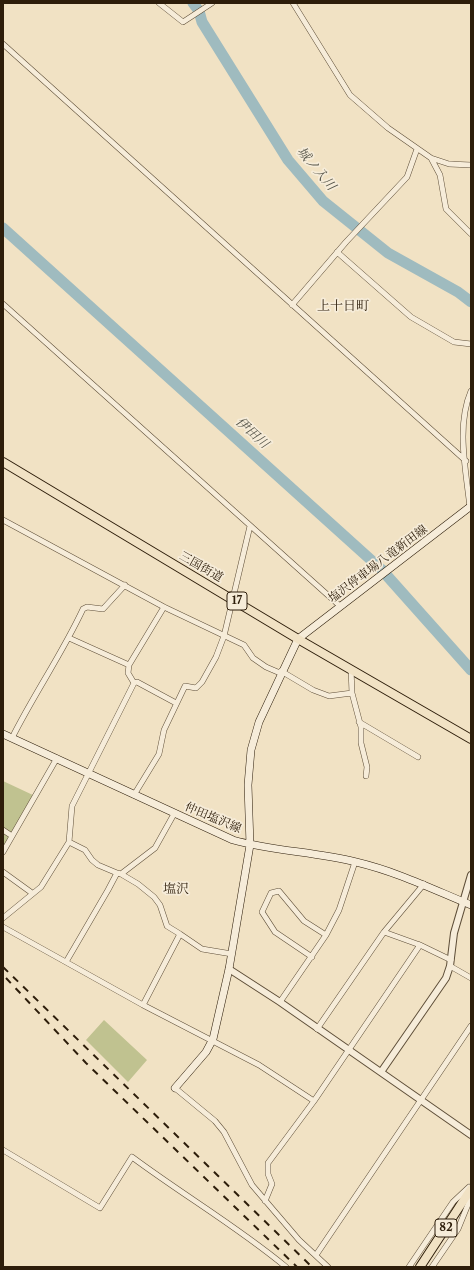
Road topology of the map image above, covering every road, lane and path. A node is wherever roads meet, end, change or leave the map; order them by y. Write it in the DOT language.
graph roads {
  1 [pos="159,3"];
  2 [pos="212,3"];
  3 [pos="293,3"];
  4 [pos="3,44"];
  5 [pos="417,149"];
  6 [pos="431,158"];
  7 [pos="471,165"];
  8 [pos="471,234"];
  9 [pos="338,252"];
  10 [pos="3,304"];
  11 [pos="292,306"];
  12 [pos="471,344"];
  13 [pos="471,391"];
  14 [pos="466,461"];
  15 [pos="3,462"];
  16 [pos="470,507"];
  17 [pos="3,520"];
  18 [pos="250,526"];
  19 [pos="125,586"];
  20 [pos="232,598"];
  21 [pos="340,606"];
  22 [pos="164,607"];
  23 [pos="224,636"];
  24 [pos="69,638"];
  25 [pos="298,639"];
  26 [pos="129,665"];
  27 [pos="351,670"];
  28 [pos="281,672"];
  29 [pos="134,683"];
  30 [pos="352,693"];
  31 [pos="176,704"];
  32 [pos="359,722"];
  33 [pos="3,734"];
  34 [pos="12,738"];
  35 [pos="471,739"];
  36 [pos="418,757"];
  37 [pos="57,758"];
  38 [pos="88,775"];
  39 [pos="366,776"];
  40 [pos="134,795"];
  41 [pos="174,814"];
  42 [pos="3,830"];
  43 [pos="12,836"];
  44 [pos="69,842"];
  45 [pos="250,845"];
  46 [pos="3,852"];
  47 [pos="355,862"];
  48 [pos="3,872"];
  49 [pos="119,873"];
  50 [pos="471,875"];
  51 [pos="424,884"];
  52 [pos="32,893"];
  53 [pos="463,902"];
  54 [pos="471,905"];
  55 [pos="3,918"];
  56 [pos="3,927"];
  57 [pos="384,932"];
  58 [pos="180,934"];
  59 [pos="326,935"];
  60 [pos="420,945"];
  61 [pos="232,954"];
  62 [pos="312,957"];
  63 [pos="66,962"];
  64 [pos="451,963"];
  65 [pos="229,969"];
  66 [pos="471,978"];
  67 [pos="280,1002"];
  68 [pos="142,1005"];
  69 [pos="471,1026"];
  70 [pos="317,1029"];
  71 [pos="465,1036"];
  72 [pos="213,1039"];
  73 [pos="471,1040"];
  74 [pos="348,1051"];
  75 [pos="381,1072"];
  76 [pos="175,1088"];
  77 [pos="314,1101"];
  78 [pos="422,1101"];
  79 [pos="471,1135"];
  80 [pos="3,1150"];
  81 [pos="471,1185"];
  82 [pos="471,1189"];
  83 [pos="471,1197"];
  84 [pos="265,1201"];
  85 [pos="316,1255"];
  86 [pos="286,1267"];
  87 [pos="328,1267"];
  88 [pos="409,1267"];
  89 [pos="420,1267"];
  90 [pos="432,1267"];
  1 -- 2 [label="street"];
  3 -- 5 [label="street"];
  4 -- 11 [label="street"];
  5 -- 6 [label="street"];
  5 -- 9 [label="street"];
  6 -- 7 [label="street"];
  6 -- 8 [label="street"];
  9 -- 11 [label="street"];
  9 -- 12 [label="street"];
  10 -- 18 [label="street"];
  11 -- 14 [label="street"];
  13 -- 14 [label="street"];
  14 -- 16 [label="street"];
  15 -- 20 [label="main road, 三国街道 / 17"];
  16 -- 21 [label="main road, 塩沢停車場八竜新田線"];
  17 -- 19 [label="street"];
  18 -- 20 [label="street"];
  18 -- 21 [label="street"];
  19 -- 22 [label="street"];
  19 -- 24 [label="street"];
  20 -- 23 [label="street"];
  20 -- 25 [label="main road, 三国街道 / 17"];
  21 -- 25 [label="main road, 塩沢停車場八竜新田線"];
  22 -- 23 [label="street"];
  22 -- 26 [label="street"];
  23 -- 28 [label="street"];
  23 -- 31 [label="street"];
  24 -- 26 [label="street"];
  24 -- 34 [label="street"];
  25 -- 27 [label="main road, 三国街道 / 17"];
  25 -- 28 [label="main road"];
  26 -- 29 [label="street"];
  27 -- 30 [label="street"];
  27 -- 35 [label="main road, 三国街道 / 17"];
  28 -- 30 [label="street"];
  28 -- 45 [label="main road"];
  29 -- 31 [label="street"];
  29 -- 38 [label="street"];
  30 -- 32 [label="street"];
  31 -- 40 [label="street"];
  32 -- 36 [label="street"];
  32 -- 39 [label="street"];
  33 -- 34 [label="main road, 仲田塩沢線"];
  34 -- 37 [label="main road, 仲田塩沢線"];
  37 -- 38 [label="main road, 仲田塩沢線"];
  37 -- 43 [label="street"];
  38 -- 40 [label="main road, 仲田塩沢線"];
  38 -- 44 [label="street"];
  40 -- 41 [label="main road, 仲田塩沢線"];
  41 -- 45 [label="main road, 仲田塩沢線"];
  41 -- 49 [label="street"];
  42 -- 43 [label="street"];
  43 -- 46 [label="street"];
  44 -- 49 [label="street"];
  44 -- 52 [label="street"];
  45 -- 47 [label="main road, 仲田塩沢線"];
  45 -- 61 [label="main road"];
  47 -- 51 [label="main road, 仲田塩沢線"];
  47 -- 59 [label="street"];
  48 -- 52 [label="street"];
  49 -- 58 [label="street"];
  49 -- 63 [label="street"];
  50 -- 53 [label="street"];
  51 -- 53 [label="main road, 仲田塩沢線"];
  51 -- 57 [label="street"];
  52 -- 55 [label="street"];
  53 -- 54 [label="main road, 仲田塩沢線"];
  53 -- 64 [label="street"];
  56 -- 63 [label="street"];
  57 -- 60 [label="street"];
  57 -- 70 [label="street"];
  58 -- 61 [label="street"];
  58 -- 68 [label="street"];
  59 -- 62 [label="street"];
  59 -- 62 [label="street"];
  60 -- 64 [label="street"];
  60 -- 74 [label="street"];
  61 -- 65 [label="main road"];
  62 -- 67 [label="street"];
  63 -- 68 [label="street"];
  64 -- 66 [label="street"];
  64 -- 75 [label="street"];
  65 -- 67 [label="street"];
  65 -- 72 [label="main road"];
  67 -- 70 [label="street"];
  68 -- 72 [label="street"];
  69 -- 71 [label="street"];
  70 -- 74 [label="street"];
  71 -- 73 [label="street"];
  71 -- 78 [label="street"];
  72 -- 76 [label="main road"];
  72 -- 77 [label="street"];
  74 -- 75 [label="street"];
  74 -- 77 [label="street"];
  75 -- 78 [label="street"];
  76 -- 84 [label="street"];
  77 -- 84 [label="street"];
  78 -- 79 [label="street"];
  78 -- 85 [label="street"];
  80 -- 86 [label="street"];
  81 -- 88 [label="street"];
  82 -- 89 [label="main road, 82"];
  83 -- 90 [label="street"];
  84 -- 85 [label="street"];
  85 -- 87 [label="street"];
}
